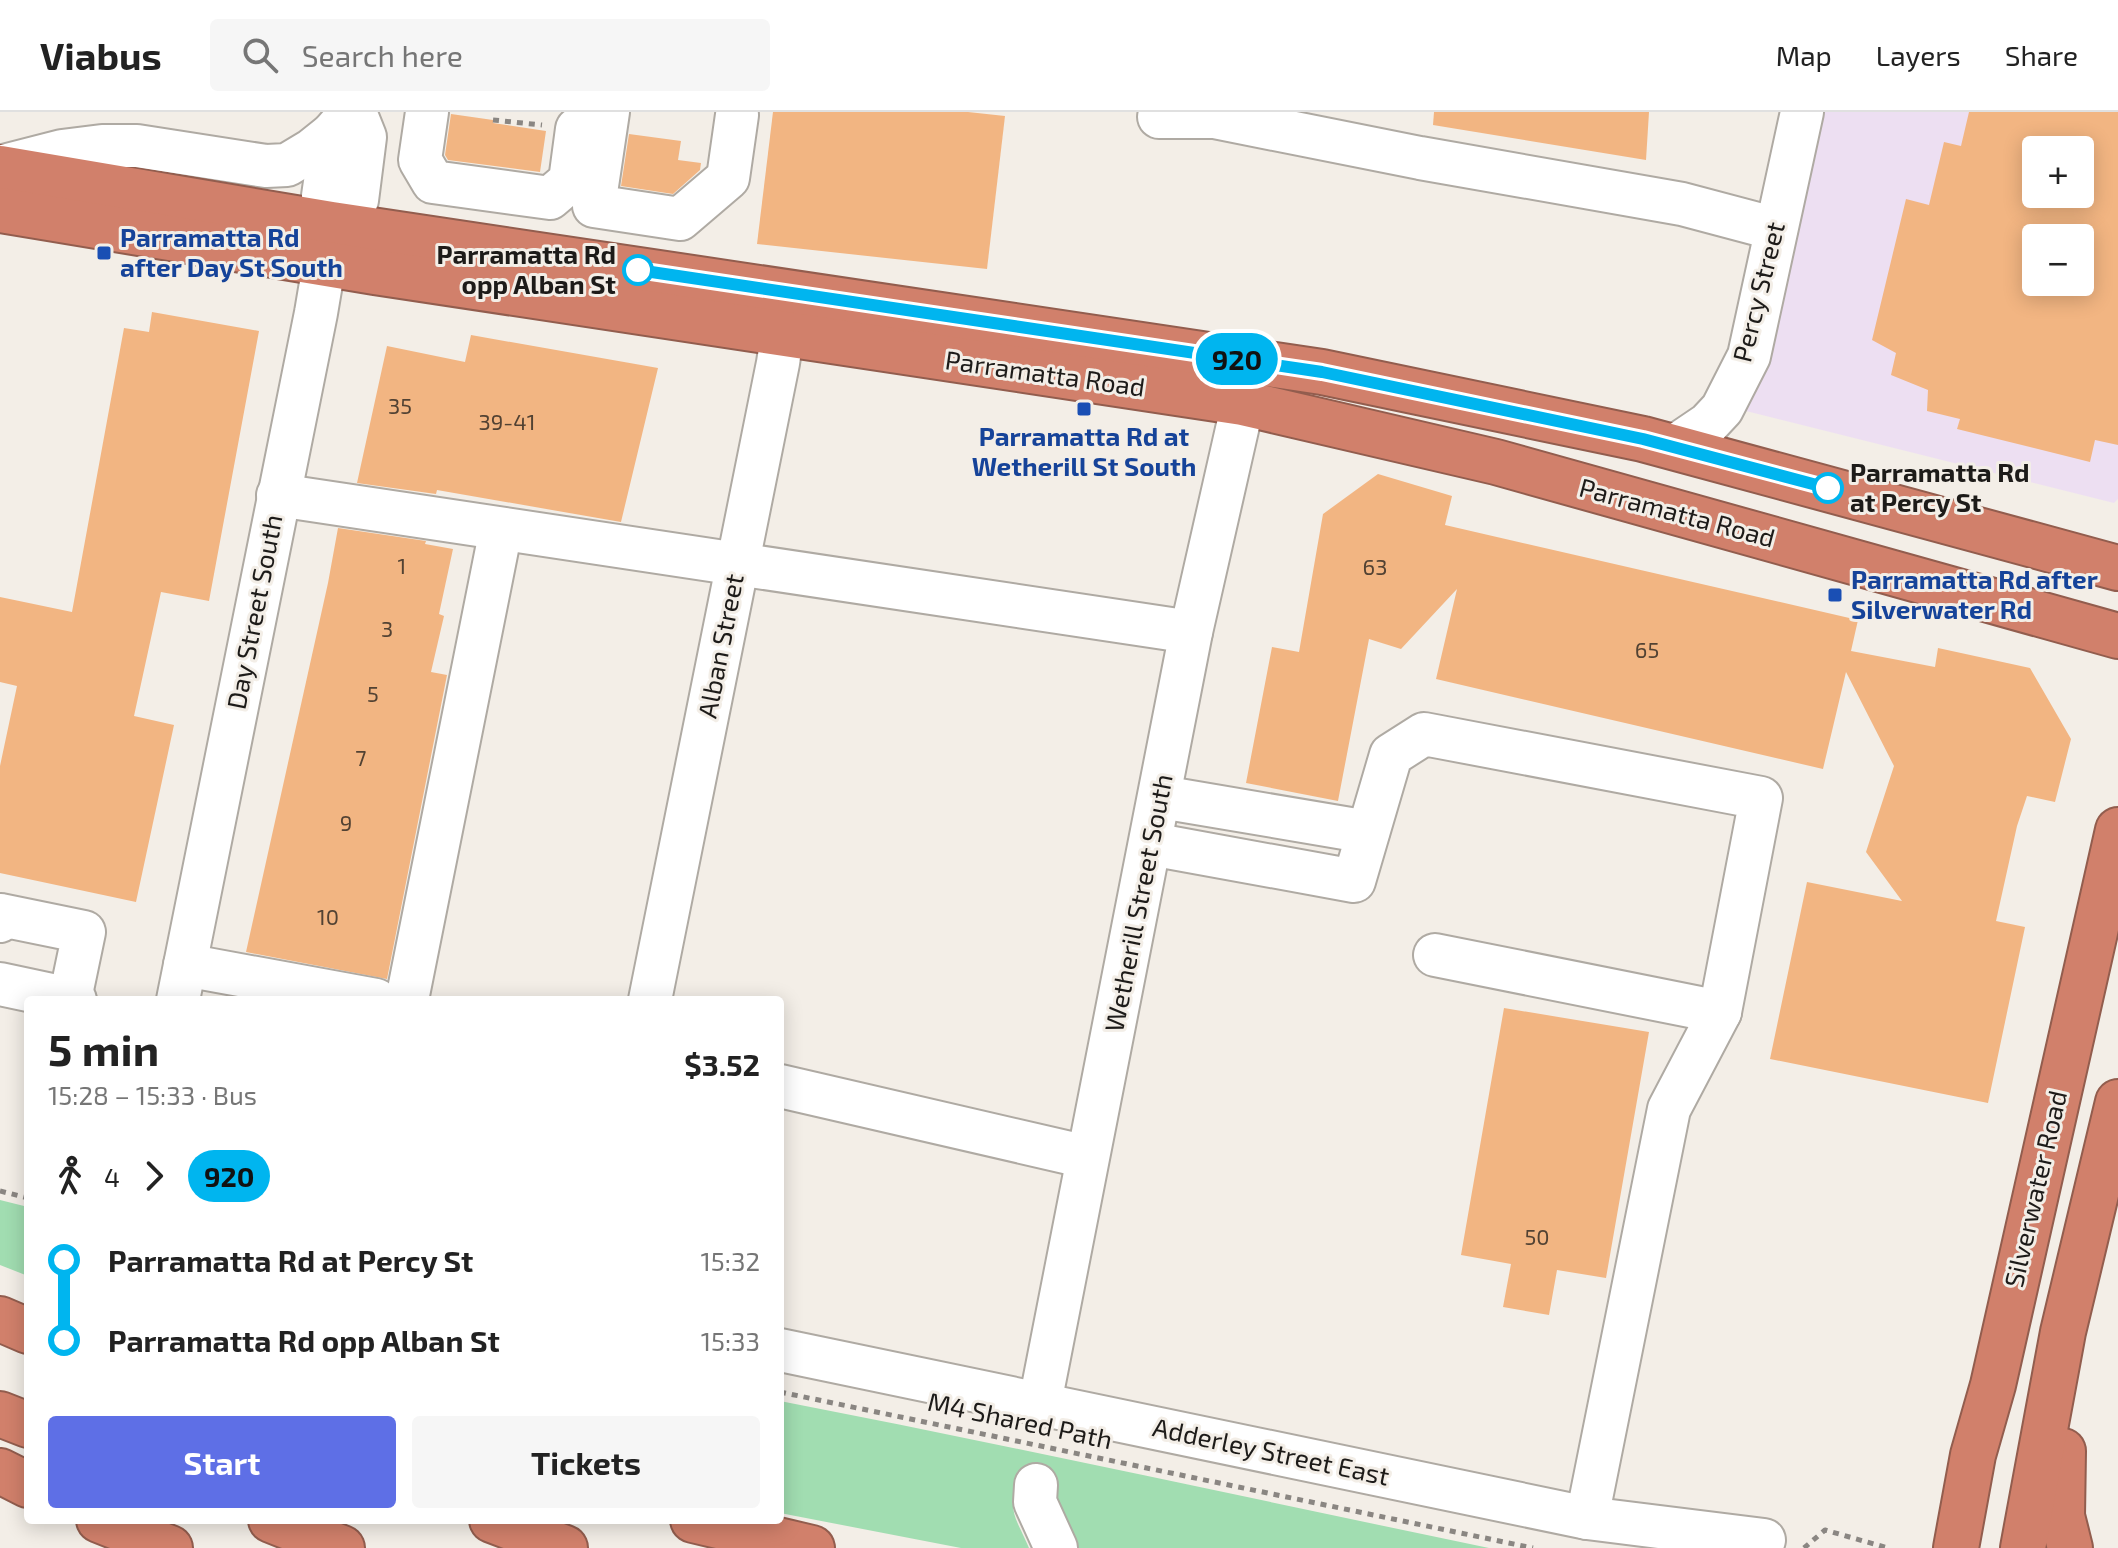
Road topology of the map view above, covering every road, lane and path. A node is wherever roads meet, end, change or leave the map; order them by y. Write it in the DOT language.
graph roads {
  1 [pos="427,112"];
  2 [pos="544,112"];
  3 [pos="580,112"];
  4 [pos="608,112"];
  5 [pos="1802,112"];
  6 [pos="737,115"];
  7 [pos="1159,117"];
  8 [pos="346,119"];
  9 [pos="493,120"];
  10 [pos="0,168"];
  11 [pos="0,210"];
  12 [pos="1776,229"];
  13 [pos="327,244"];
  14 [pos="789,292"];
  15 [pos="783,335"];
  16 [pos="1243,403"];
  17 [pos="1674,447"];
  18 [pos="278,495"];
  19 [pos="501,529"];
  20 [pos="737,565"];
  21 [pos="2118,568"];
  22 [pos="1191,632"];
  23 [pos="2118,636"];
  24 [pos="1161,797"];
  25 [pos="2118,830"];
  26 [pos="1368,832"];
  27 [pos="1151,844"];
  28 [pos="0,921"];
  29 [pos="1435,955"];
  30 [pos="181,983"];
  31 [pos="0,984"];
  32 [pos="55,996"];
  33 [pos="74,996"];
  34 [pos="330,996"];
  35 [pos="408,996"];
  36 [pos="651,996"];
  37 [pos="1720,1012"];
  38 [pos="784,1087"];
  39 [pos="2118,1102"];
  40 [pos="1087,1157"];
  41 [pos="0,1191"];
  42 [pos="24,1197"];
  43 [pos="2083,1245"];
  44 [pos="0,1319"];
  45 [pos="24,1329"];
  46 [pos="784,1351"];
  47 [pos="1993,1385"];
  48 [pos="784,1393"];
  49 [pos="1040,1403"];
  50 [pos="0,1414"];
  51 [pos="24,1423"];
  52 [pos="0,1471"];
  53 [pos="24,1483"];
  54 [pos="1036,1485"];
  55 [pos="1587,1518"];
  56 [pos="109,1524"];
  57 [pos="281,1524"];
  58 [pos="502,1524"];
  59 [pos="710,1524"];
  60 [pos="1764,1540"];
  61 [pos="170,1548"];
  62 [pos="342,1548"];
  63 [pos="565,1548"];
  64 [pos="812,1548"];
  65 [pos="1056,1548"];
  66 [pos="1533,1548"];
  67 [pos="1804,1548"];
  68 [pos="1888,1548"];
  69 [pos="1925,1548"];
  70 [pos="1956,1548"];
  71 [pos="2023,1548"];
  72 [pos="2070,1548"];
  1 -- 3 [label="street"];
  2 -- 9 [label="path"];
  4 -- 6 [label="street"];
  5 -- 12 [label="street, Percy Street"];
  7 -- 12 [label="street"];
  8 -- 10 [label="street"];
  8 -- 13 [label="street"];
  10 -- 13 [label="highway, Parramatta Road"];
  11 -- 13 [label="highway, Parramatta Road"];
  12 -- 17 [label="street, Percy Street"];
  13 -- 14 [label="highway, Parramatta Road"];
  13 -- 15 [label="highway, Parramatta Road"];
  13 -- 18 [label="street, Day Street South"];
  14 -- 15 [label="street, Alban Street"];
  14 -- 17 [label="highway, Parramatta Road"];
  15 -- 16 [label="highway, Parramatta Road"];
  15 -- 20 [label="street, Alban Street"];
  16 -- 22 [label="street, Wetherill Street South"];
  16 -- 23 [label="highway, Parramatta Road"];
  17 -- 21 [label="highway, Parramatta Road"];
  18 -- 19 [label="street"];
  18 -- 30 [label="street, Day Street South"];
  19 -- 20 [label="street"];
  19 -- 35 [label="street"];
  20 -- 22 [label="street"];
  20 -- 36 [label="street, Alban Street"];
  22 -- 24 [label="street, Wetherill Street South"];
  24 -- 26 [label="street"];
  24 -- 27 [label="street, Wetherill Street South"];
  25 -- 47 [label="highway, Silverwater Road"];
  26 -- 27 [label="street"];
  26 -- 37 [label="street"];
  27 -- 40 [label="street, Wetherill Street South"];
  28 -- 33 [label="street"];
  29 -- 37 [label="street"];
  30 -- 34 [label="street"];
  31 -- 32 [label="street"];
  37 -- 55 [label="street"];
  38 -- 40 [label="street"];
  39 -- 43 [label="highway"];
  40 -- 49 [label="street, Wetherill Street South"];
  41 -- 42 [label="path"];
  43 -- 71 [label="highway"];
  43 -- 72 [label="highway"];
  44 -- 45 [label="highway"];
  46 -- 49 [label="street, Adderley Street East"];
  47 -- 69 [label="highway"];
  47 -- 70 [label="highway, Silverwater Road"];
  48 -- 66 [label="path, M4 Shared Path"];
  49 -- 55 [label="street, Adderley Street East"];
  50 -- 51 [label="highway"];
  52 -- 53 [label="highway"];
  54 -- 65 [label="street"];
  55 -- 60 [label="street, Adderley Street East"];
  56 -- 61 [label="highway"];
  57 -- 62 [label="highway"];
  58 -- 63 [label="highway"];
  59 -- 64 [label="highway"];
  67 -- 68 [label="path"];
}
